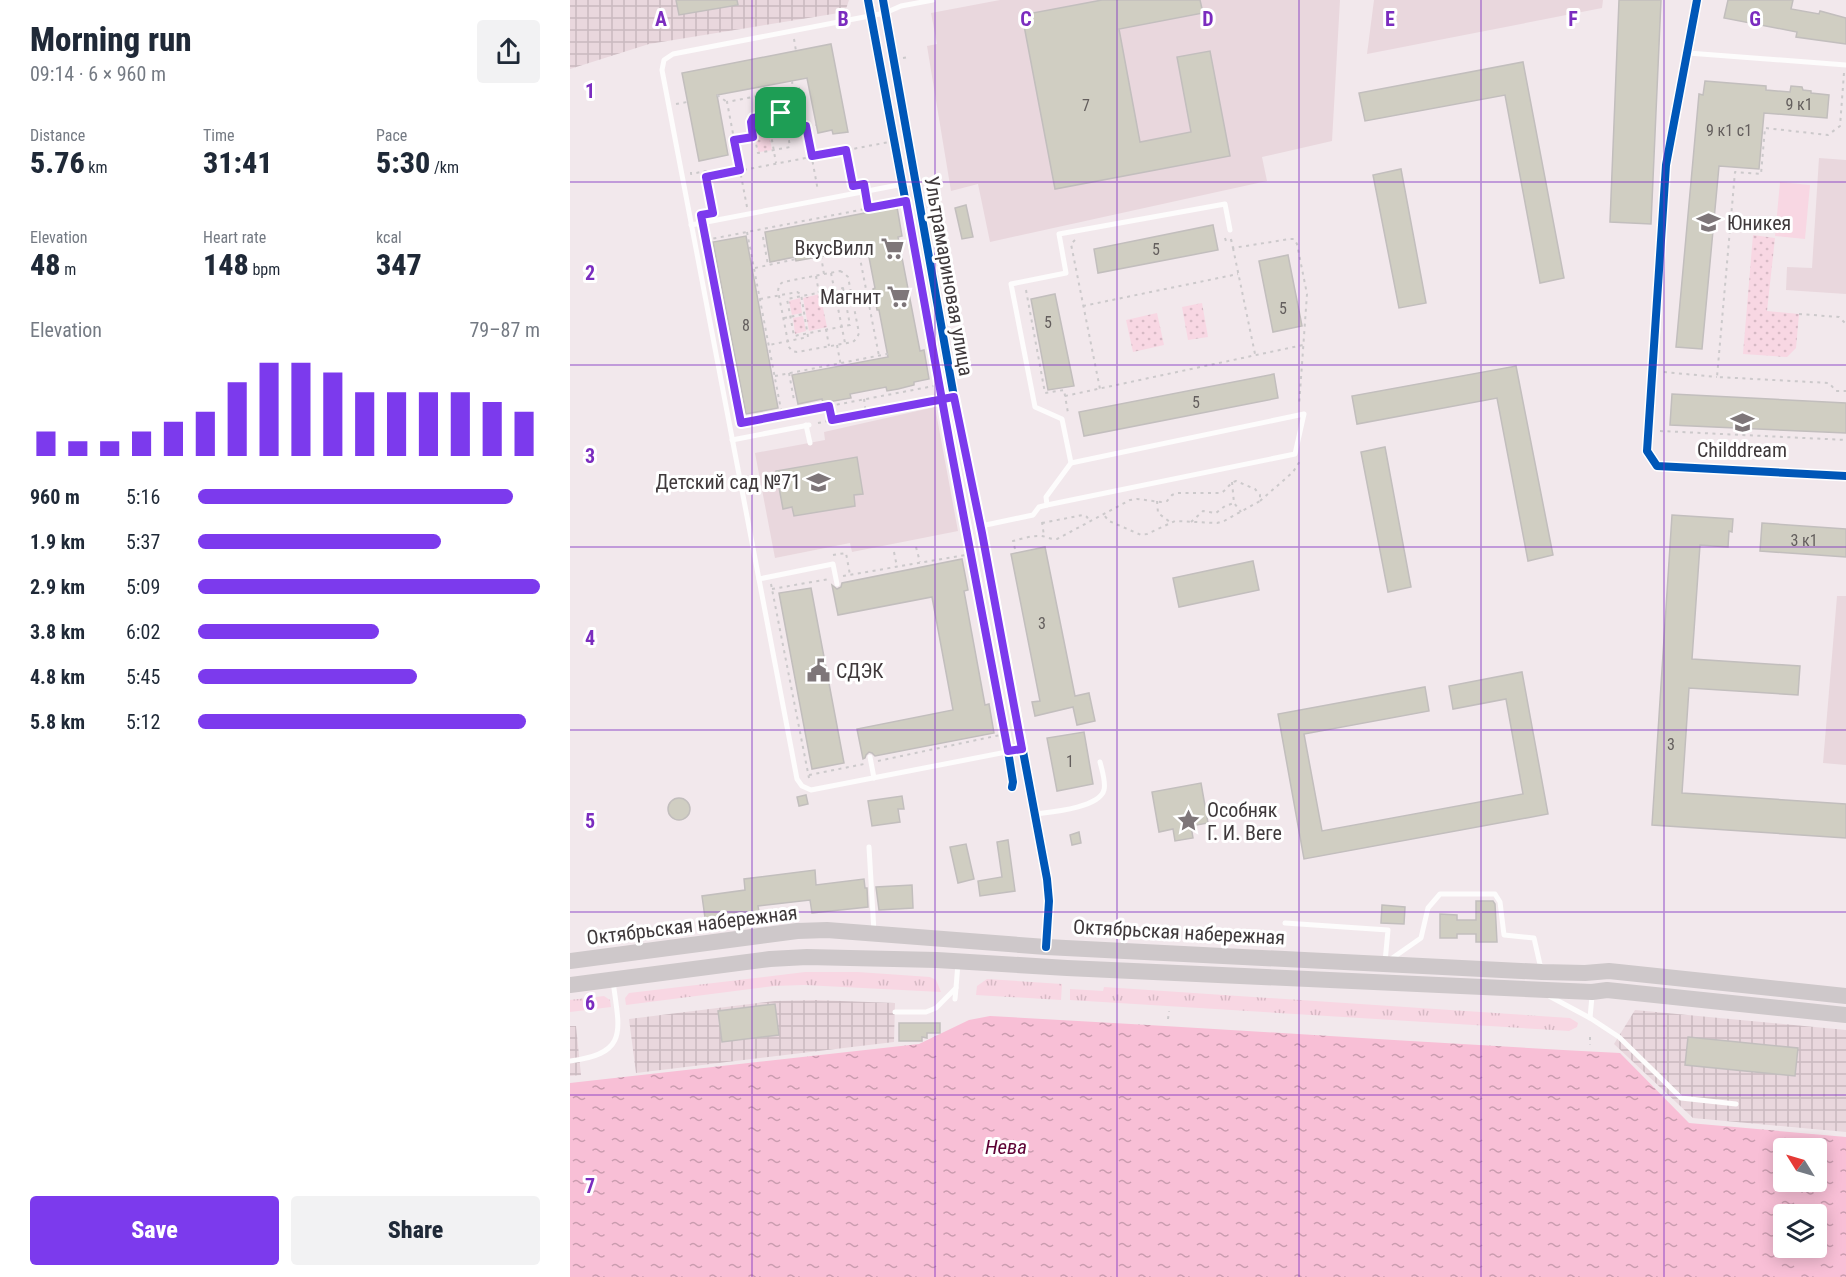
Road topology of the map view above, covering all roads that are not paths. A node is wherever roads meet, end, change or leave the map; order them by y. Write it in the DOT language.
graph roads {
  1 [pos="882,0"];
  2 [pos="933,0"];
  3 [pos="1697,0"];
  4 [pos="885,13"];
  5 [pos="1686,52"];
  6 [pos="1845,65"];
  7 [pos="915,182"];
  8 [pos="691,225"];
  9 [pos="1227,232"];
  10 [pos="732,440"];
  11 [pos="810,442"];
  12 [pos="1071,463"];
  13 [pos="1846,476"];
  14 [pos="1047,505"];
  15 [pos="981,526"];
  16 [pos="759,579"];
  17 [pos="837,581"];
  18 [pos="1022,749"];
  19 [pos="870,760"];
  20 [pos="1100,762"];
  21 [pos="874,778"];
  22 [pos="1035,814"];
  23 [pos="869,847"];
  24 [pos="1284,923"];
  25 [pos="874,935"];
  26 [pos="1046,947"];
  27 [pos="570,961"];
  28 [pos="958,961"];
  29 [pos="1385,963"];
  30 [pos="1542,972"];
  31 [pos="612,979"];
  32 [pos="570,985"];
  33 [pos="956,988"];
  34 [pos="1537,990"];
  35 [pos="1600,991"];
  36 [pos="1846,996"];
  37 [pos="955,999"];
  38 [pos="895,1012"];
  39 [pos="1846,1015"];
  40 [pos="1590,1018"];
  41 [pos="570,1061"];
  42 [pos="1736,1104"];
  1 -- 4 [label="street, Ультрамариновая улица"];
  2 -- 4 [label="lane"];
  3 -- 5 [label="street"];
  4 -- 7 [label="street, Ультрамариновая улица"];
  4 -- 8 [label="lane"];
  5 -- 6 [label="lane"];
  5 -- 13 [label="street"];
  7 -- 8 [label="lane"];
  7 -- 15 [label="street, Ультрамариновая улица"];
  8 -- 10 [label="lane"];
  9 -- 12 [label="lane"];
  10 -- 11 [label="lane"];
  10 -- 16 [label="lane"];
  12 -- 14 [label="lane"];
  12 -- 14 [label="lane"];
  14 -- 15 [label="lane"];
  15 -- 18 [label="street, Ультрамариновая улица"];
  16 -- 17 [label="lane"];
  16 -- 21 [label="lane"];
  18 -- 21 [label="lane"];
  18 -- 22 [label="street, Ультрамариновая улица"];
  19 -- 21 [label="lane"];
  20 -- 22 [label="lane"];
  22 -- 26 [label="street, Ультрамариновая улица"];
  23 -- 25 [label="lane"];
  24 -- 29 [label="lane"];
  25 -- 26 [label="main road, Октябрьская набережная"];
  25 -- 27 [label="main road, Октябрьская набережная"];
  26 -- 29 [label="main road, Октябрьская набережная"];
  28 -- 31 [label="main road, Октябрьская набережная"];
  28 -- 33 [label="lane"];
  28 -- 34 [label="main road, Октябрьская набережная"];
  29 -- 30 [label="main road, Октябрьская набережная"];
  29 -- 30 [label="lane"];
  30 -- 36 [label="main road, Октябрьская набережная"];
  31 -- 32 [label="main road, Октябрьская набережная"];
  31 -- 41 [label="lane"];
  33 -- 37 [label="lane"];
  33 -- 38 [label="lane"];
  34 -- 35 [label="main road, Октябрьская набережная"];
  34 -- 40 [label="lane"];
  35 -- 39 [label="main road, Октябрьская набережная"];
  35 -- 40 [label="lane"];
  40 -- 42 [label="lane"];
}
